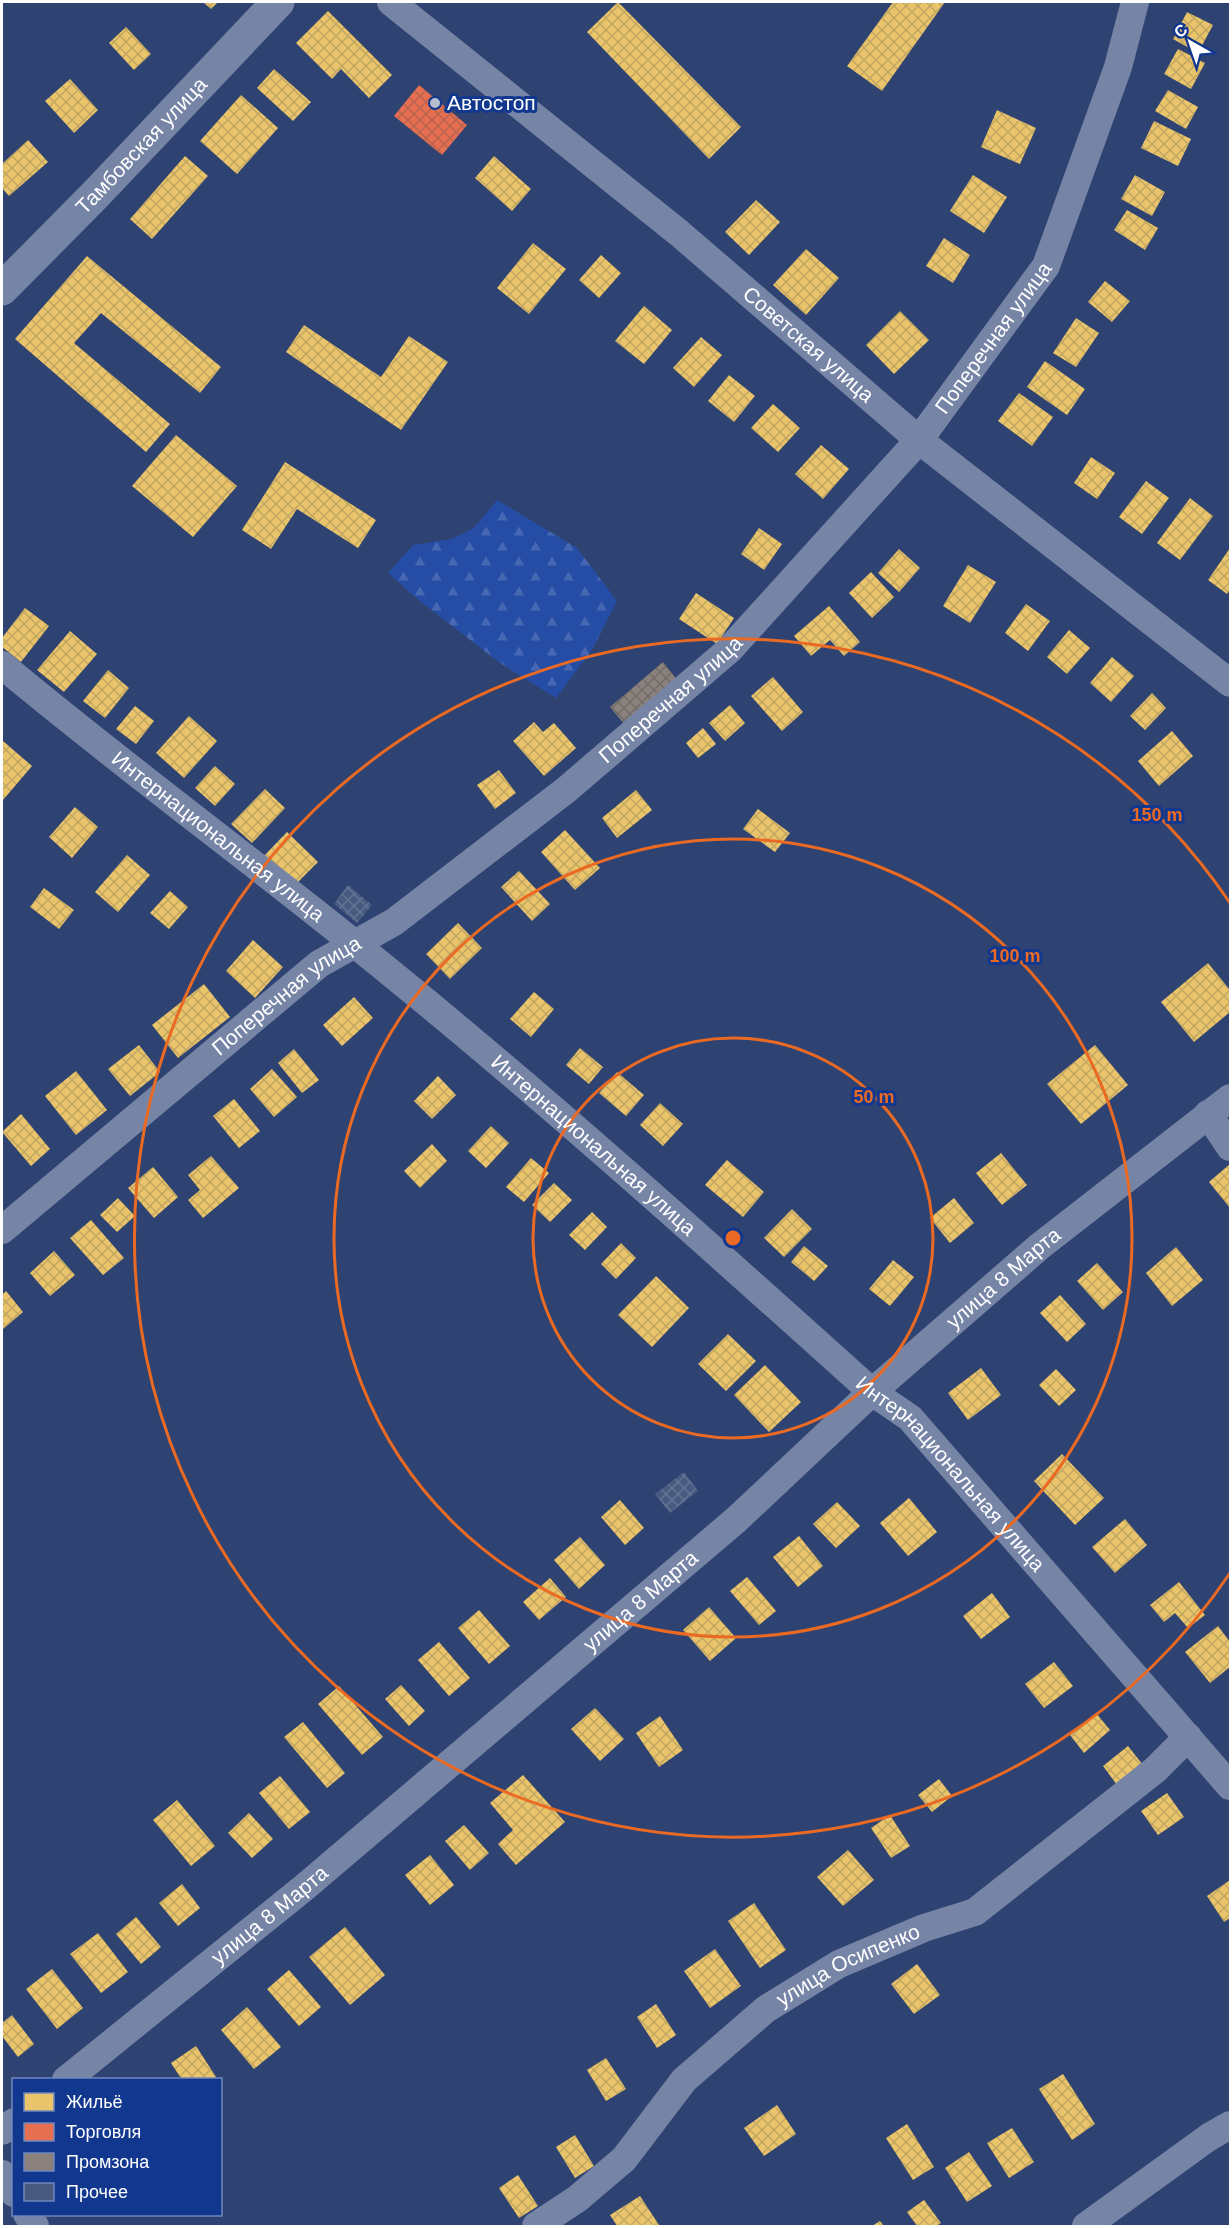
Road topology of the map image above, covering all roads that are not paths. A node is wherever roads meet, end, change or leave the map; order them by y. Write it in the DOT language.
graph roads {
  1 [pos="278,2"];
  2 [pos="391,2"];
  3 [pos="1135,2"];
  4 [pos="2,289"];
  5 [pos="919,440"];
  6 [pos="2,665"];
  7 [pos="1230,683"];
  8 [pos="356,944"];
  9 [pos="1230,1098"];
  10 [pos="1208,1114"];
  11 [pos="1230,1147"];
  12 [pos="2,1230"];
  13 [pos="872,1392"];
  14 [pos="1188,1737"];
  15 [pos="1230,1786"];
  16 [pos="67,2078"];
  17 [pos="1230,2125"];
  18 [pos="2,2174"];
  19 [pos="12,2190"];
  20 [pos="536,2226"];
  21 [pos="1086,2226"];
  1 -- 4 [label="main road, Тамбовская улица"];
  2 -- 5 [label="street, Советская улица"];
  3 -- 5 [label="street, Поперечная улица"];
  5 -- 7 [label="street, Советская улица"];
  5 -- 8 [label="street, Поперечная улица"];
  6 -- 8 [label="street, Интернациональная улица"];
  8 -- 12 [label="street, Поперечная улица"];
  8 -- 13 [label="street, Интернациональная улица"];
  9 -- 10 [label="street, улица 8 Марта"];
  10 -- 11 [label="street"];
  10 -- 13 [label="street, улица 8 Марта"];
  13 -- 14 [label="street, Интернациональная улица"];
  13 -- 16 [label="street, улица 8 Марта"];
  14 -- 15 [label="street, Интернациональная улица"];
  14 -- 20 [label="street, улица Осипенко"];
  17 -- 21 [label="street"];
  18 -- 19 [label="street"];
}
